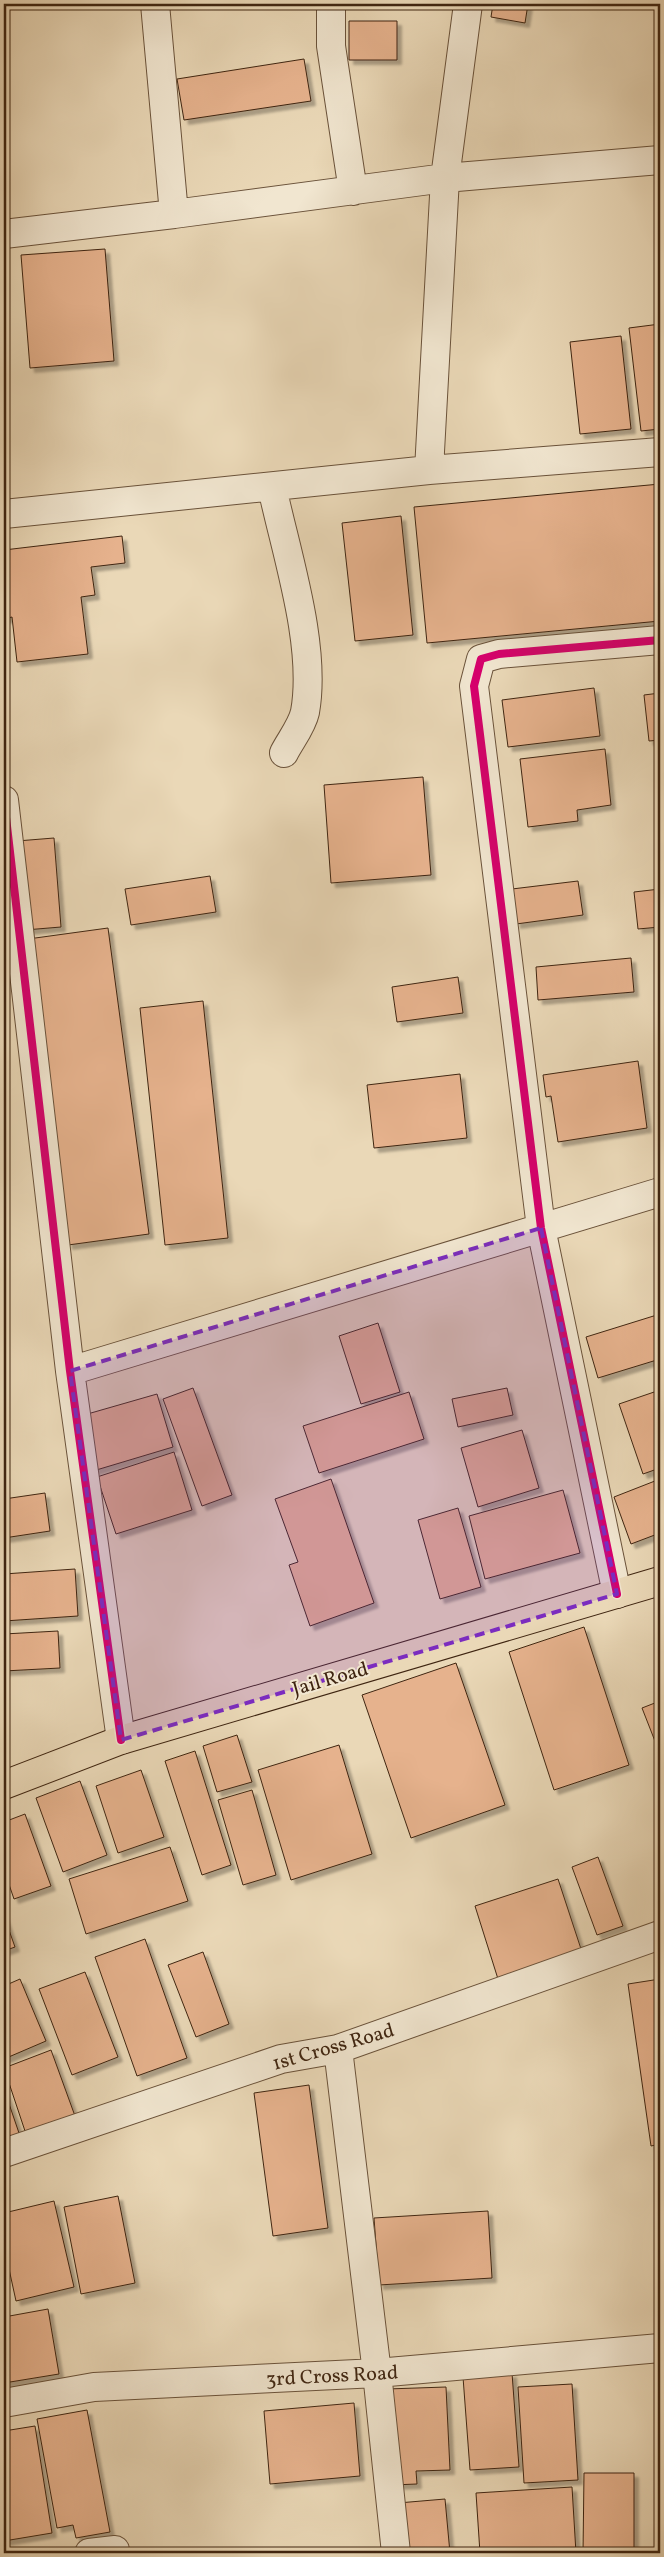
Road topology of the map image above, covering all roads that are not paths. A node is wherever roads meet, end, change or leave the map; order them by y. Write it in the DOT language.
graph roads {
  1 [pos="156,4"];
  2 [pos="331,4"];
  3 [pos="468,4"];
  4 [pos="660,160"];
  5 [pos="445,178"];
  6 [pos="353,191"];
  7 [pos="174,214"];
  8 [pos="4,234"];
  9 [pos="660,452"];
  10 [pos="429,470"];
  11 [pos="272,487"];
  12 [pos="4,514"];
  13 [pos="660,640"];
  14 [pos="284,753"];
  15 [pos="4,800"];
  16 [pos="660,1192"];
  17 [pos="541,1228"];
  18 [pos="70,1371"];
  19 [pos="660,1581"];
  20 [pos="617,1594"];
  21 [pos="121,1740"];
  22 [pos="4,1786"];
  23 [pos="660,1935"];
  24 [pos="338,2049"];
  25 [pos="4,2154"];
  26 [pos="660,2348"];
  27 [pos="377,2373"];
  28 [pos="4,2403"];
  29 [pos="396,2553"];
  1 -- 7 [label="street"];
  2 -- 6 [label="street"];
  3 -- 5 [label="street"];
  4 -- 5 [label="street"];
  5 -- 6 [label="street"];
  5 -- 10 [label="street"];
  6 -- 7 [label="street"];
  7 -- 8 [label="street"];
  9 -- 10 [label="street"];
  10 -- 11 [label="street"];
  11 -- 12 [label="street"];
  11 -- 14 [label="street"];
  13 -- 17 [label="street"];
  15 -- 18 [label="street"];
  16 -- 17 [label="street"];
  17 -- 18 [label="street"];
  17 -- 20 [label="street"];
  18 -- 21 [label="street"];
  19 -- 20 [label="main road, Jail Road"];
  20 -- 21 [label="main road, Jail Road"];
  21 -- 22 [label="main road, Jail Road"];
  23 -- 24 [label="street, 1st Cross Road"];
  24 -- 25 [label="street, 1st Cross Road"];
  24 -- 27 [label="street"];
  26 -- 27 [label="street, 3rd Cross Road"];
  27 -- 28 [label="street, 3rd Cross Road"];
  27 -- 29 [label="street"];
}
